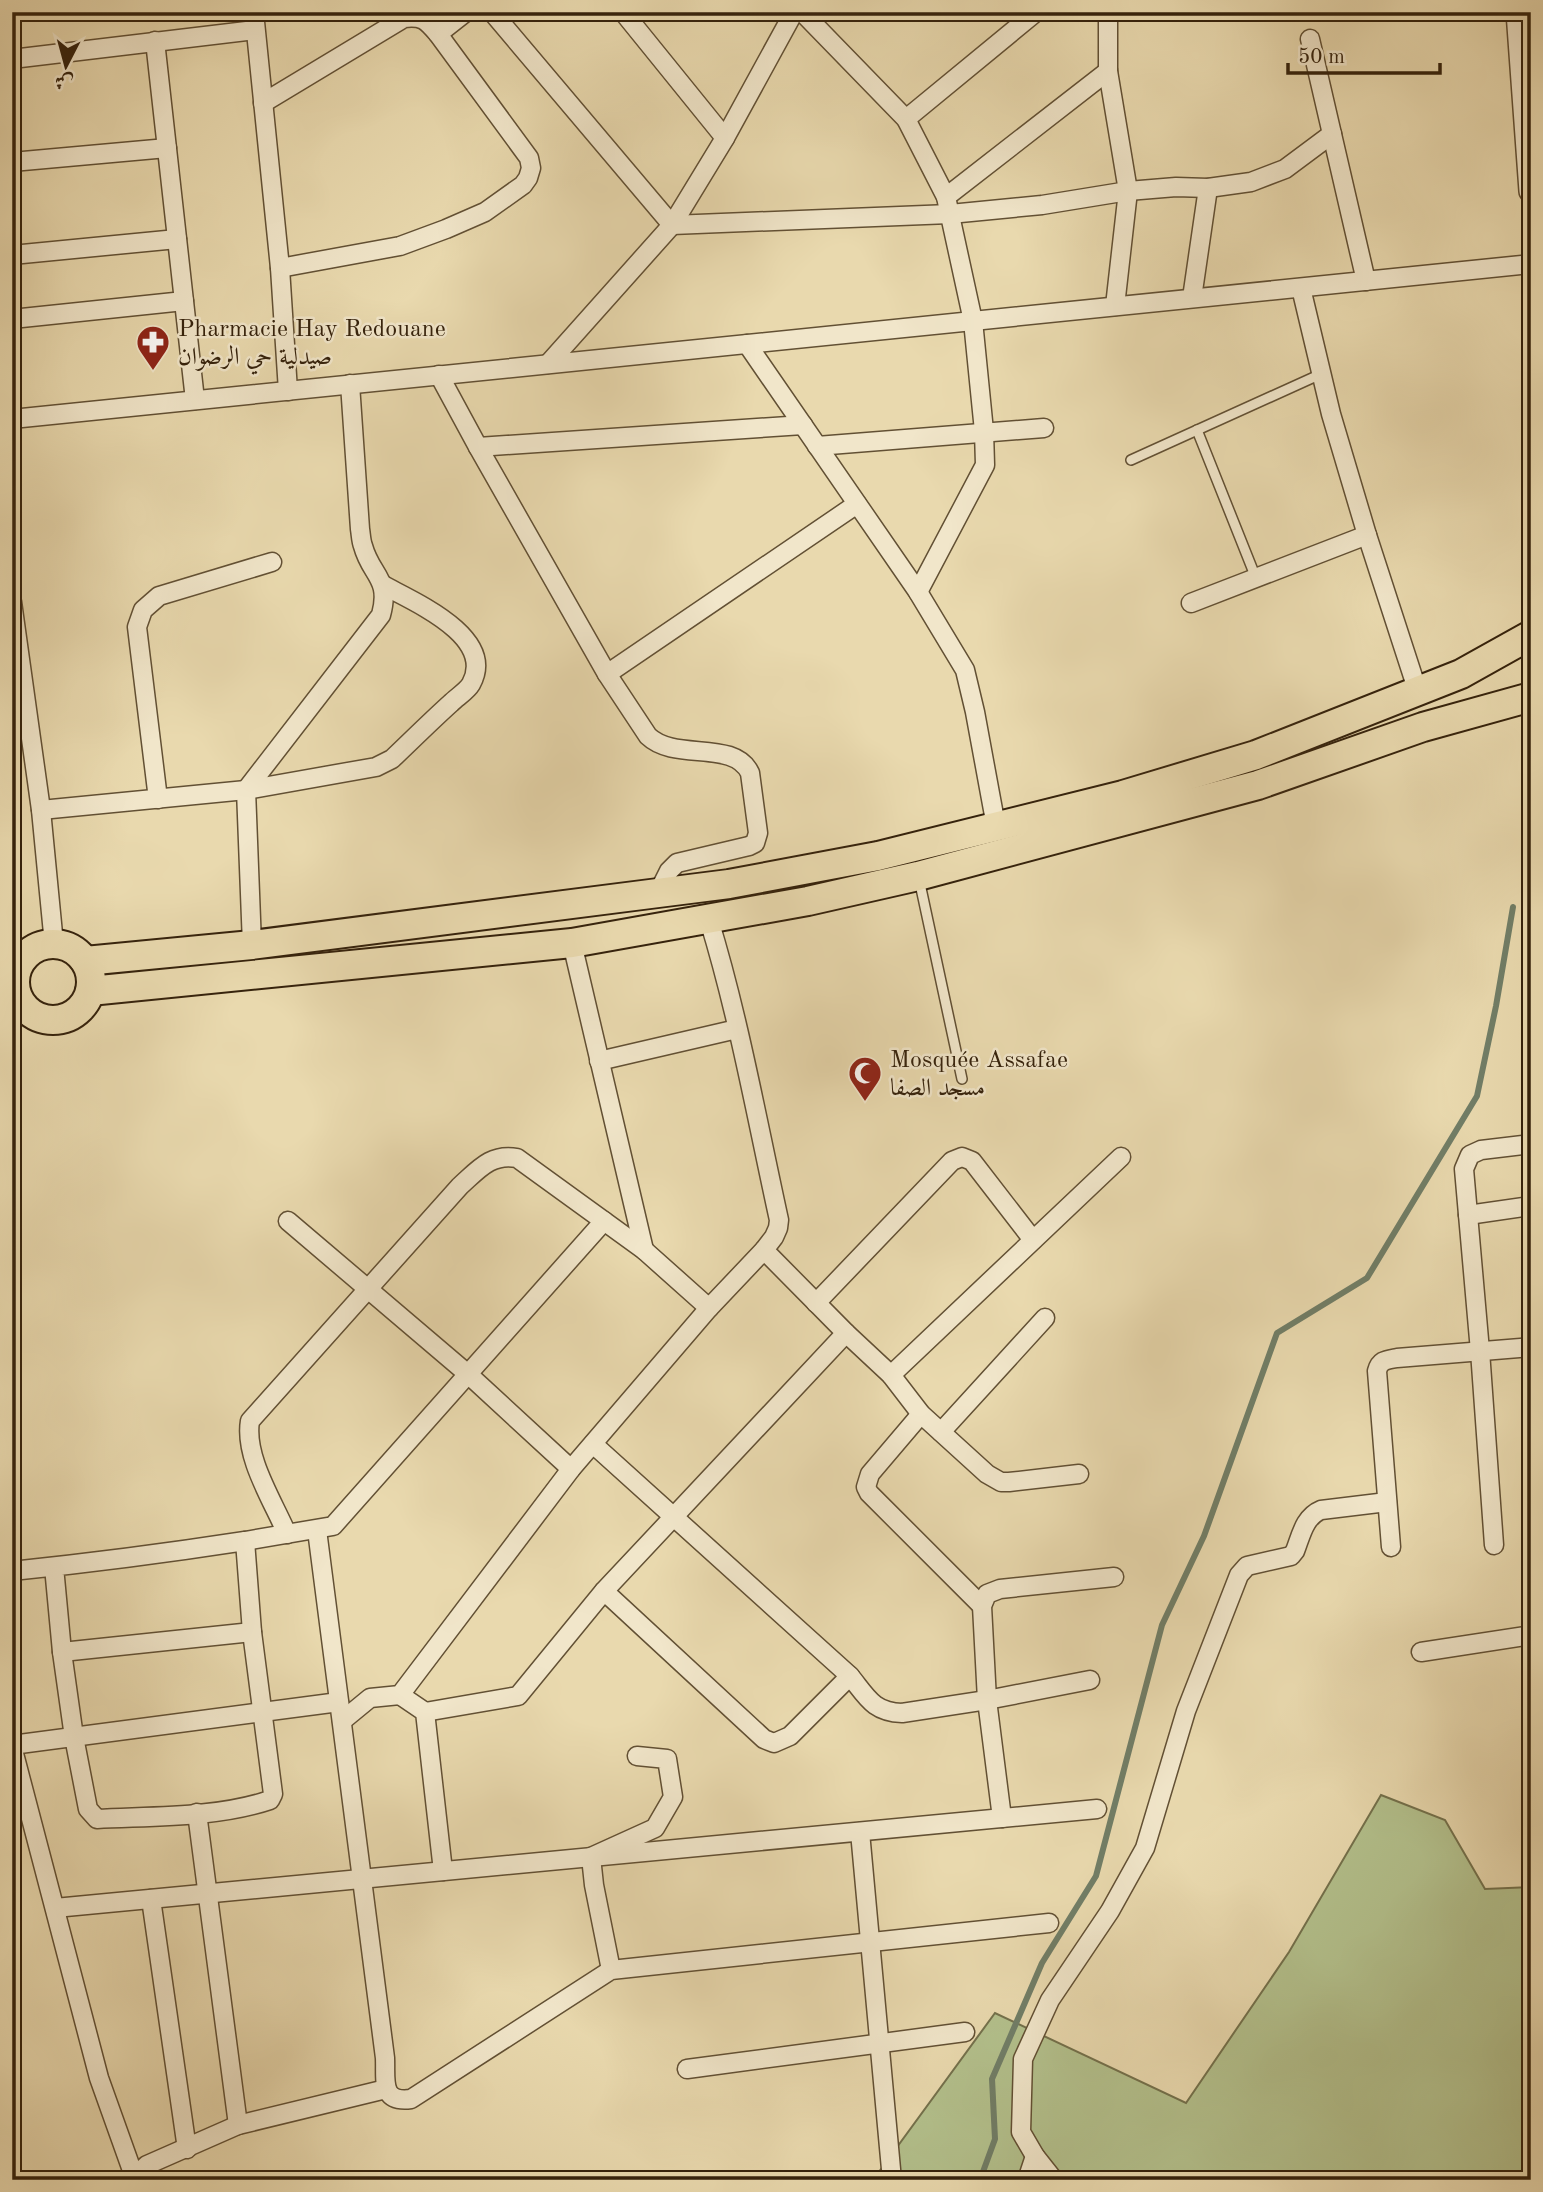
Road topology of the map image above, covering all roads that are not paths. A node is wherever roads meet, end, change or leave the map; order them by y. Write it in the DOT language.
graph roads {
  1 [pos="466,12"];
  2 [pos="492,12"];
  3 [pos="623,12"];
  4 [pos="794,12"];
  5 [pos="802,12"];
  6 [pos="1036,12"];
  7 [pos="1108,12"];
  8 [pos="1518,12"];
  9 [pos="255,21"];
  10 [pos="438,34"];
  11 [pos="1310,39"];
  12 [pos="155,41"];
  13 [pos="12,59"];
  14 [pos="1108,71"];
  15 [pos="263,103"];
  16 [pos="906,119"];
  17 [pos="1332,134"];
  18 [pos="725,138"];
  19 [pos="167,148"];
  20 [pos="12,162"];
  21 [pos="1208,188"];
  22 [pos="1128,191"];
  23 [pos="1531,191"];
  24 [pos="948,205"];
  25 [pos="672,225"];
  26 [pos="177,239"];
  27 [pos="12,255"];
  28 [pos="1531,264"];
  29 [pos="280,268"];
  30 [pos="1366,281"];
  31 [pos="1301,288"];
  32 [pos="1192,298"];
  33 [pos="184,301"];
  34 [pos="1115,306"];
  35 [pos="12,319"];
  36 [pos="973,321"];
  37 [pos="747,344"];
  38 [pos="548,364"];
  39 [pos="1321,374"];
  40 [pos="439,375"];
  41 [pos="350,384"];
  42 [pos="288,391"];
  43 [pos="195,400"];
  44 [pos="12,419"];
  45 [pos="803,425"];
  46 [pos="1044,428"];
  47 [pos="1198,430"];
  48 [pos="984,431"];
  49 [pos="817,446"];
  50 [pos="478,447"];
  51 [pos="1131,460"];
  52 [pos="857,504"];
  53 [pos="1367,535"];
  54 [pos="272,562"];
  55 [pos="1256,578"];
  56 [pos="383,585"];
  57 [pos="918,592"];
  58 [pos="12,602"];
  59 [pos="1191,603"];
  60 [pos="1531,637"];
  61 [pos="1531,658"];
  62 [pos="607,674"];
  63 [pos="1418,692"];
  64 [pos="1531,697"];
  65 [pos="246,790"];
  66 [pos="158,799"];
  67 [pos="41,810"];
  68 [pos="996,826"];
  69 [pos="918,876"];
  70 [pos="658,893"];
  71 [pos="709,920"];
  72 [pos="572,943"];
  73 [pos="54,944"];
  74 [pos="253,945"];
  75 [pos="85,961"];
  76 [pos="15,967"];
  77 [pos="90,991"];
  78 [pos="16,998"];
  79 [pos="737,1029"];
  80 [pos="599,1061"];
  81 [pos="962,1079"];
  82 [pos="1531,1144"];
  83 [pos="1121,1157"];
  84 [pos="1531,1206"];
  85 [pos="1468,1215"];
  86 [pos="288,1221"];
  87 [pos="604,1221"];
  88 [pos="1033,1240"];
  89 [pos="644,1250"];
  90 [pos="764,1250"];
  91 [pos="367,1289"];
  92 [pos="816,1303"];
  93 [pos="709,1308"];
  94 [pos="1045,1318"];
  95 [pos="846,1333"];
  96 [pos="1531,1347"];
  97 [pos="1480,1351"];
  98 [pos="469,1375"];
  99 [pos="891,1375"];
  100 [pos="921,1414"];
  101 [pos="941,1432"];
  102 [pos="593,1444"];
  103 [pos="571,1469"];
  104 [pos="1079,1474"];
  105 [pos="1387,1502"];
  106 [pos="673,1515"];
  107 [pos="317,1530"];
  108 [pos="288,1534"];
  109 [pos="245,1541"];
  110 [pos="1493,1545"];
  111 [pos="1391,1547"];
  112 [pos="54,1567"];
  113 [pos="12,1571"];
  114 [pos="1114,1577"];
  115 [pos="604,1591"];
  116 [pos="982,1606"];
  117 [pos="252,1632"];
  118 [pos="1531,1635"];
  119 [pos="62,1651"];
  120 [pos="1421,1653"];
  121 [pos="850,1676"];
  122 [pos="1090,1680"];
  123 [pos="400,1695"];
  124 [pos="988,1700"];
  125 [pos="339,1702"];
  126 [pos="263,1712"];
  127 [pos="425,1712"];
  128 [pos="342,1721"];
  129 [pos="74,1737"];
  130 [pos="12,1746"];
  131 [pos="637,1756"];
  132 [pos="18,1786"];
  133 [pos="1097,1809"];
  134 [pos="197,1814"];
  135 [pos="1002,1818"];
  136 [pos="860,1832"];
  137 [pos="590,1857"];
  138 [pos="443,1871"];
  139 [pos="362,1879"];
  140 [pos="208,1894"];
  141 [pos="151,1899"];
  142 [pos="55,1908"];
  143 [pos="1049,1923"];
  144 [pos="870,1944"];
  145 [pos="611,1970"];
  146 [pos="965,2032"];
  147 [pos="879,2043"];
  148 [pos="687,2069"];
  149 [pos="386,2089"];
  150 [pos="238,2125"];
  151 [pos="187,2149"];
  152 [pos="1035,2156"];
  153 [pos="133,2178"];
  154 [pos="891,2180"];
  155 [pos="1027,2180"];
  156 [pos="1054,2180"];
  1 -- 10 [label="street"];
  2 -- 25 [label="street"];
  3 -- 18 [label="street"];
  4 -- 18 [label="street"];
  5 -- 16 [label="street"];
  6 -- 16 [label="street"];
  7 -- 14 [label="street"];
  8 -- 23 [label="street"];
  9 -- 12 [label="street"];
  9 -- 15 [label="street"];
  10 -- 15 [label="street"];
  10 -- 29 [label="street"];
  11 -- 17 [label="street"];
  12 -- 13 [label="street"];
  12 -- 19 [label="street"];
  14 -- 22 [label="street"];
  14 -- 24 [label="street"];
  15 -- 29 [label="street"];
  16 -- 24 [label="street"];
  17 -- 21 [label="street"];
  17 -- 30 [label="street"];
  18 -- 25 [label="street"];
  19 -- 20 [label="street"];
  19 -- 26 [label="street"];
  21 -- 22 [label="street"];
  21 -- 32 [label="street"];
  22 -- 24 [label="street"];
  22 -- 34 [label="street"];
  24 -- 25 [label="street"];
  24 -- 36 [label="street"];
  25 -- 38 [label="street"];
  26 -- 27 [label="street"];
  26 -- 33 [label="street"];
  28 -- 30 [label="street"];
  29 -- 42 [label="street"];
  30 -- 31 [label="street"];
  31 -- 32 [label="street"];
  31 -- 39 [label="street"];
  32 -- 34 [label="street"];
  33 -- 35 [label="street"];
  33 -- 43 [label="street"];
  34 -- 36 [label="street"];
  36 -- 37 [label="street"];
  36 -- 48 [label="street"];
  37 -- 38 [label="street"];
  37 -- 45 [label="street"];
  38 -- 40 [label="street"];
  39 -- 47 [label="lane"];
  39 -- 53 [label="street"];
  40 -- 41 [label="street"];
  40 -- 50 [label="street"];
  41 -- 42 [label="street"];
  41 -- 56 [label="street"];
  42 -- 43 [label="street"];
  43 -- 44 [label="street"];
  45 -- 49 [label="street"];
  45 -- 50 [label="street"];
  46 -- 48 [label="street"];
  47 -- 51 [label="lane"];
  47 -- 55 [label="lane"];
  48 -- 49 [label="street"];
  48 -- 57 [label="street"];
  49 -- 52 [label="street"];
  50 -- 62 [label="street"];
  52 -- 57 [label="street"];
  52 -- 62 [label="street"];
  53 -- 55 [label="street"];
  53 -- 63 [label="street"];
  54 -- 66 [label="street"];
  55 -- 59 [label="street"];
  56 -- 65 [label="street"];
  56 -- 65 [label="street"];
  57 -- 68 [label="street"];
  58 -- 67 [label="street"];
  60 -- 61 [label="main road"];
  60 -- 63 [label="main road"];
  62 -- 70 [label="street"];
  63 -- 68 [label="main road"];
  64 -- 69 [label="main road"];
  65 -- 66 [label="street"];
  65 -- 74 [label="street"];
  66 -- 67 [label="street"];
  67 -- 73 [label="street"];
  68 -- 70 [label="main road"];
  69 -- 71 [label="main road"];
  69 -- 81 [label="lane"];
  70 -- 74 [label="main road"];
  71 -- 72 [label="main road"];
  71 -- 79 [label="street"];
  72 -- 77 [label="main road"];
  72 -- 80 [label="street"];
  73 -- 75 [label="main road"];
  73 -- 76 [label="main road"];
  74 -- 75 [label="main road"];
  75 -- 77 [label="main road"];
  76 -- 78 [label="main road"];
  77 -- 78 [label="main road"];
  79 -- 80 [label="street"];
  79 -- 90 [label="street"];
  80 -- 89 [label="street"];
  82 -- 85 [label="street"];
  83 -- 88 [label="street"];
  84 -- 85 [label="street"];
  85 -- 97 [label="street"];
  86 -- 91 [label="street"];
  87 -- 89 [label="street"];
  87 -- 91 [label="street"];
  87 -- 98 [label="street"];
  88 -- 92 [label="street"];
  88 -- 99 [label="street"];
  89 -- 93 [label="street"];
  90 -- 92 [label="street"];
  90 -- 93 [label="street"];
  91 -- 98 [label="street"];
  91 -- 108 [label="street"];
  92 -- 95 [label="street"];
  93 -- 102 [label="street"];
  94 -- 101 [label="street"];
  95 -- 99 [label="street"];
  95 -- 106 [label="street"];
  96 -- 97 [label="street"];
  97 -- 105 [label="street"];
  97 -- 110 [label="street"];
  98 -- 103 [label="street"];
  98 -- 107 [label="street"];
  99 -- 100 [label="street"];
  100 -- 101 [label="street"];
  100 -- 116 [label="street"];
  101 -- 104 [label="street"];
  102 -- 103 [label="street"];
  102 -- 106 [label="street"];
  103 -- 123 [label="street"];
  105 -- 111 [label="street"];
  105 -- 152 [label="street"];
  106 -- 115 [label="street"];
  106 -- 121 [label="street"];
  107 -- 108 [label="street"];
  107 -- 125 [label="street"];
  108 -- 109 [label="street"];
  109 -- 112 [label="street"];
  109 -- 117 [label="street"];
  112 -- 113 [label="street"];
  112 -- 119 [label="street"];
  114 -- 116 [label="street"];
  115 -- 121 [label="street"];
  115 -- 127 [label="street"];
  116 -- 124 [label="street"];
  117 -- 119 [label="street"];
  117 -- 126 [label="street"];
  118 -- 120 [label="street"];
  119 -- 129 [label="street"];
  121 -- 124 [label="street"];
  122 -- 124 [label="street"];
  123 -- 127 [label="street"];
  123 -- 128 [label="street"];
  124 -- 135 [label="street"];
  125 -- 126 [label="street"];
  125 -- 128 [label="street"];
  126 -- 129 [label="street"];
  126 -- 134 [label="street"];
  127 -- 138 [label="street"];
  128 -- 139 [label="street"];
  129 -- 130 [label="street"];
  129 -- 134 [label="street"];
  130 -- 132 [label="street"];
  131 -- 137 [label="street"];
  132 -- 142 [label="street"];
  133 -- 135 [label="street"];
  134 -- 140 [label="street"];
  135 -- 136 [label="street"];
  136 -- 137 [label="street"];
  136 -- 144 [label="street"];
  137 -- 138 [label="street"];
  137 -- 145 [label="street"];
  138 -- 139 [label="street"];
  139 -- 140 [label="street"];
  139 -- 149 [label="street"];
  140 -- 141 [label="street"];
  140 -- 150 [label="street"];
  141 -- 142 [label="street"];
  141 -- 151 [label="street"];
  142 -- 153 [label="street"];
  143 -- 144 [label="street"];
  144 -- 145 [label="street"];
  144 -- 147 [label="street"];
  145 -- 149 [label="street"];
  146 -- 147 [label="street"];
  147 -- 148 [label="street"];
  147 -- 154 [label="street"];
  149 -- 150 [label="street"];
  150 -- 151 [label="street"];
  151 -- 153 [label="street"];
  152 -- 155 [label="street"];
  152 -- 156 [label="street"];
}
